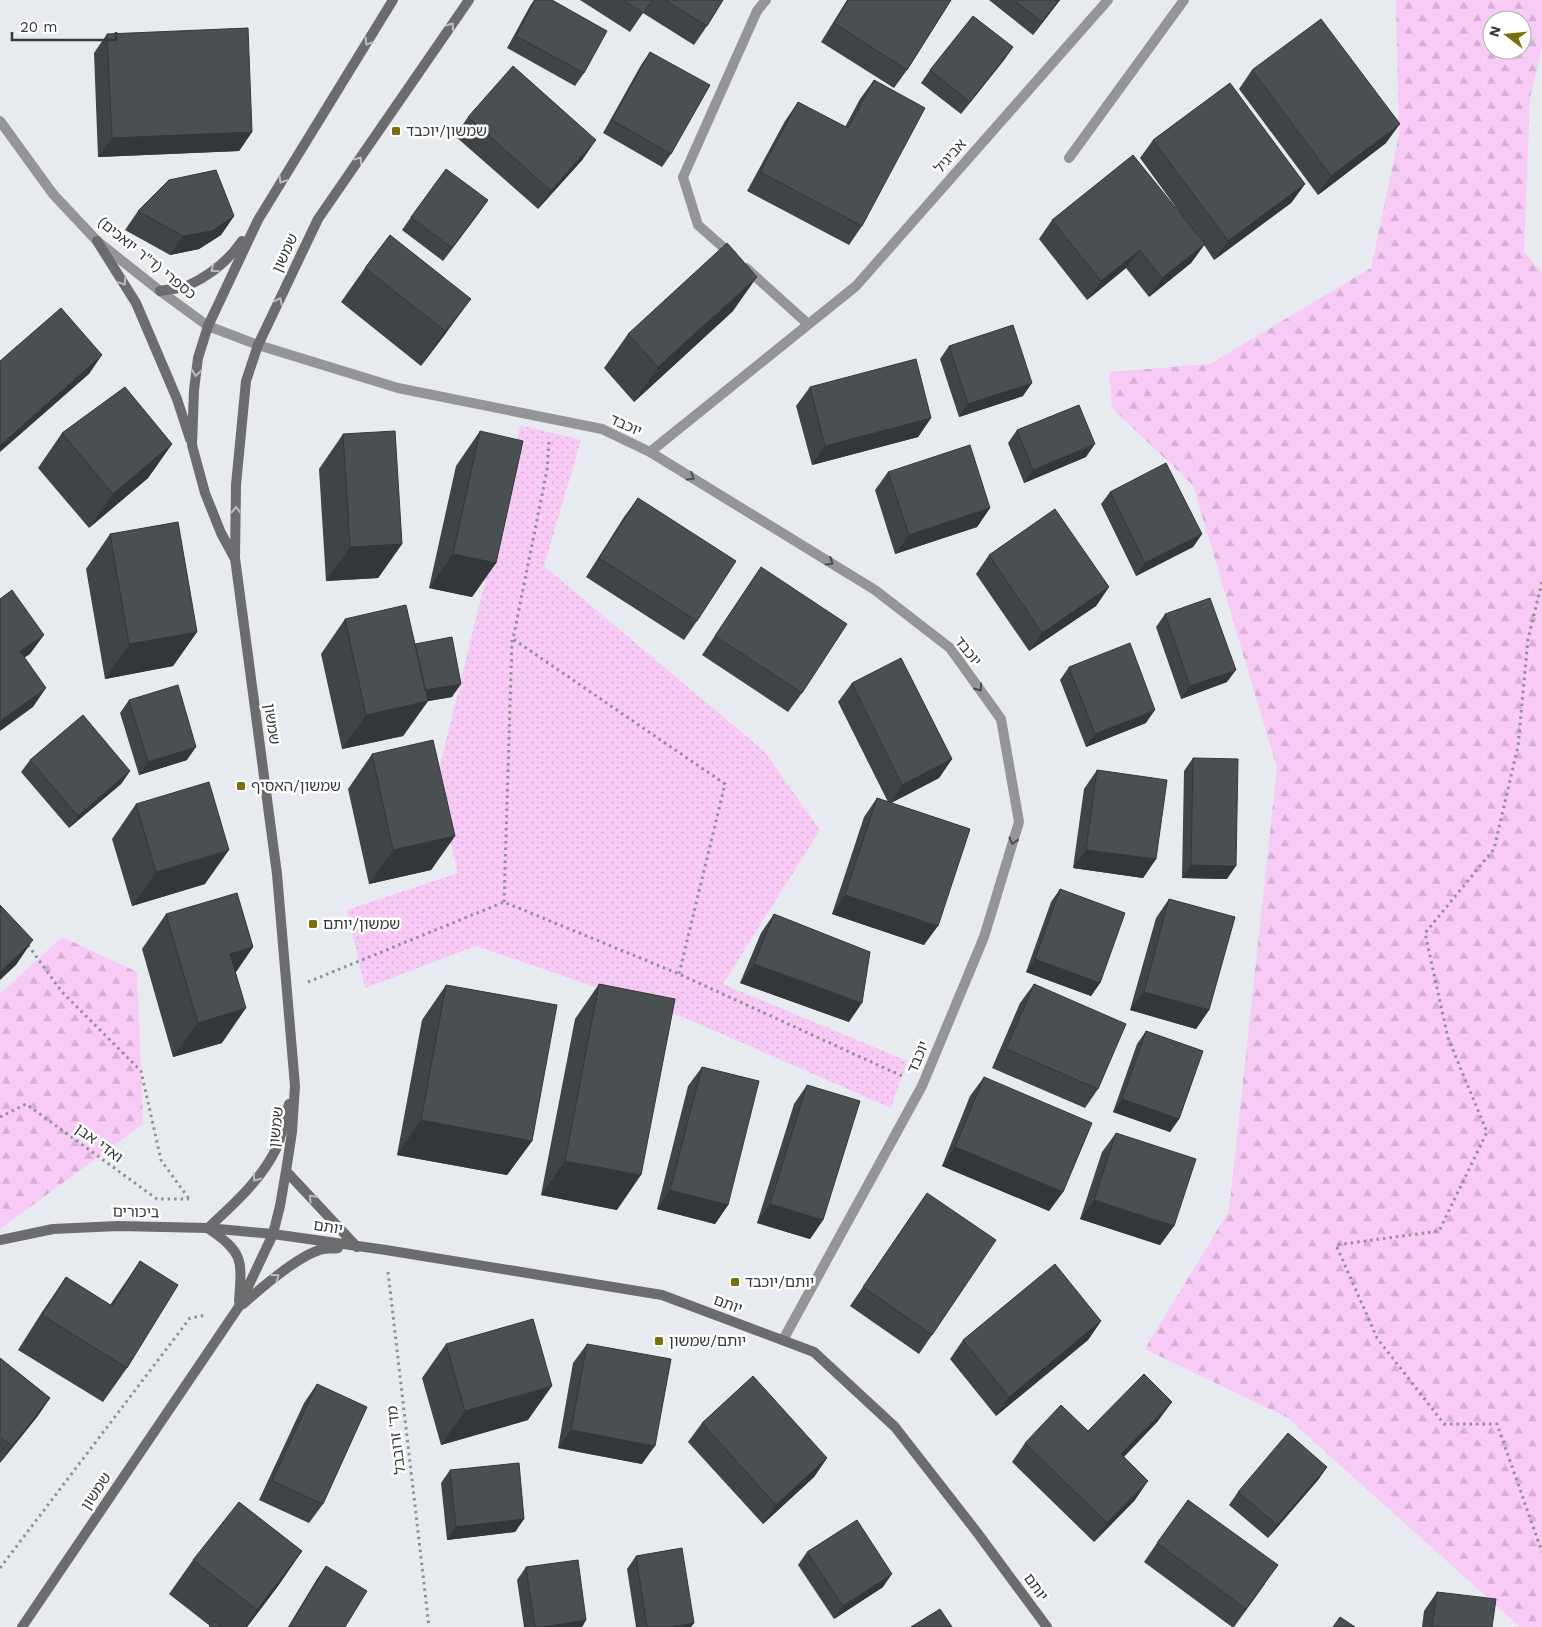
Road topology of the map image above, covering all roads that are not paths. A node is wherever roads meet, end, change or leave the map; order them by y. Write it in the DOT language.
graph roads {
  1 [pos="393,0"];
  2 [pos="469,0"];
  3 [pos="766,0"];
  4 [pos="1108,0"];
  5 [pos="1184,0"];
  6 [pos="0,121"];
  7 [pos="1070,158"];
  8 [pos="258,220"];
  9 [pos="97,241"];
  10 [pos="160,291"];
  11 [pos="808,324"];
  12 [pos="208,326"];
  13 [pos="258,345"];
  14 [pos="192,445"];
  15 [pos="650,452"];
  16 [pos="235,558"];
  17 [pos="295,1086"];
  18 [pos="286,1170"];
  19 [pos="208,1228"];
  20 [pos="272,1234"];
  21 [pos="0,1240"];
  22 [pos="357,1247"];
  23 [pos="238,1308"];
  24 [pos="783,1340"];
  25 [pos="22,1627"];
  26 [pos="1047,1627"];
  1 -- 8 [label="street, שמשון, one-way"];
  13 -- 2 [label="street, שמשון, one-way"];
  3 -- 11 [label="street"];
  4 -- 11 [label="street, אביגיל"];
  5 -- 7 [label="street"];
  6 -- 9 [label="street, כספרי (ד\"ר יואכים)"];
  8 -- 10 [label="street, one-way"];
  8 -- 12 [label="street, שמשון"];
  9 -- 10 [label="street, כספרי (ד\"ר יואכים)"];
  9 -- 14 [label="street, one-way"];
  10 -- 12 [label="street, כספרי (ד\"ר יואכים)"];
  11 -- 15 [label="street, אביגיל"];
  12 -- 13 [label="street, כספרי (ד\"ר יואכים)"];
  12 -- 14 [label="street, שמשון, one-way"];
  13 -- 15 [label="street, יוכבד"];
  16 -- 13 [label="street, שמשון, one-way"];
  14 -- 16 [label="street, שמשון"];
  15 -- 24 [label="street, יוכבד, one-way"];
  16 -- 17 [label="street, שמשון"];
  17 -- 18 [label="street, שמשון"];
  17 -- 19 [label="street, one-way"];
  18 -- 20 [label="street, שמשון"];
  22 -- 18 [label="street, one-way"];
  19 -- 20 [label="street, ביכורים"];
  19 -- 21 [label="street, ביכורים"];
  19 -- 23 [label="street"];
  20 -- 22 [label="street, יותם"];
  20 -- 23 [label="street, שמשון"];
  23 -- 22 [label="street, one-way"];
  22 -- 24 [label="street, יותם"];
  23 -- 25 [label="street, שמשון"];
  24 -- 26 [label="street, יותם"];
}
